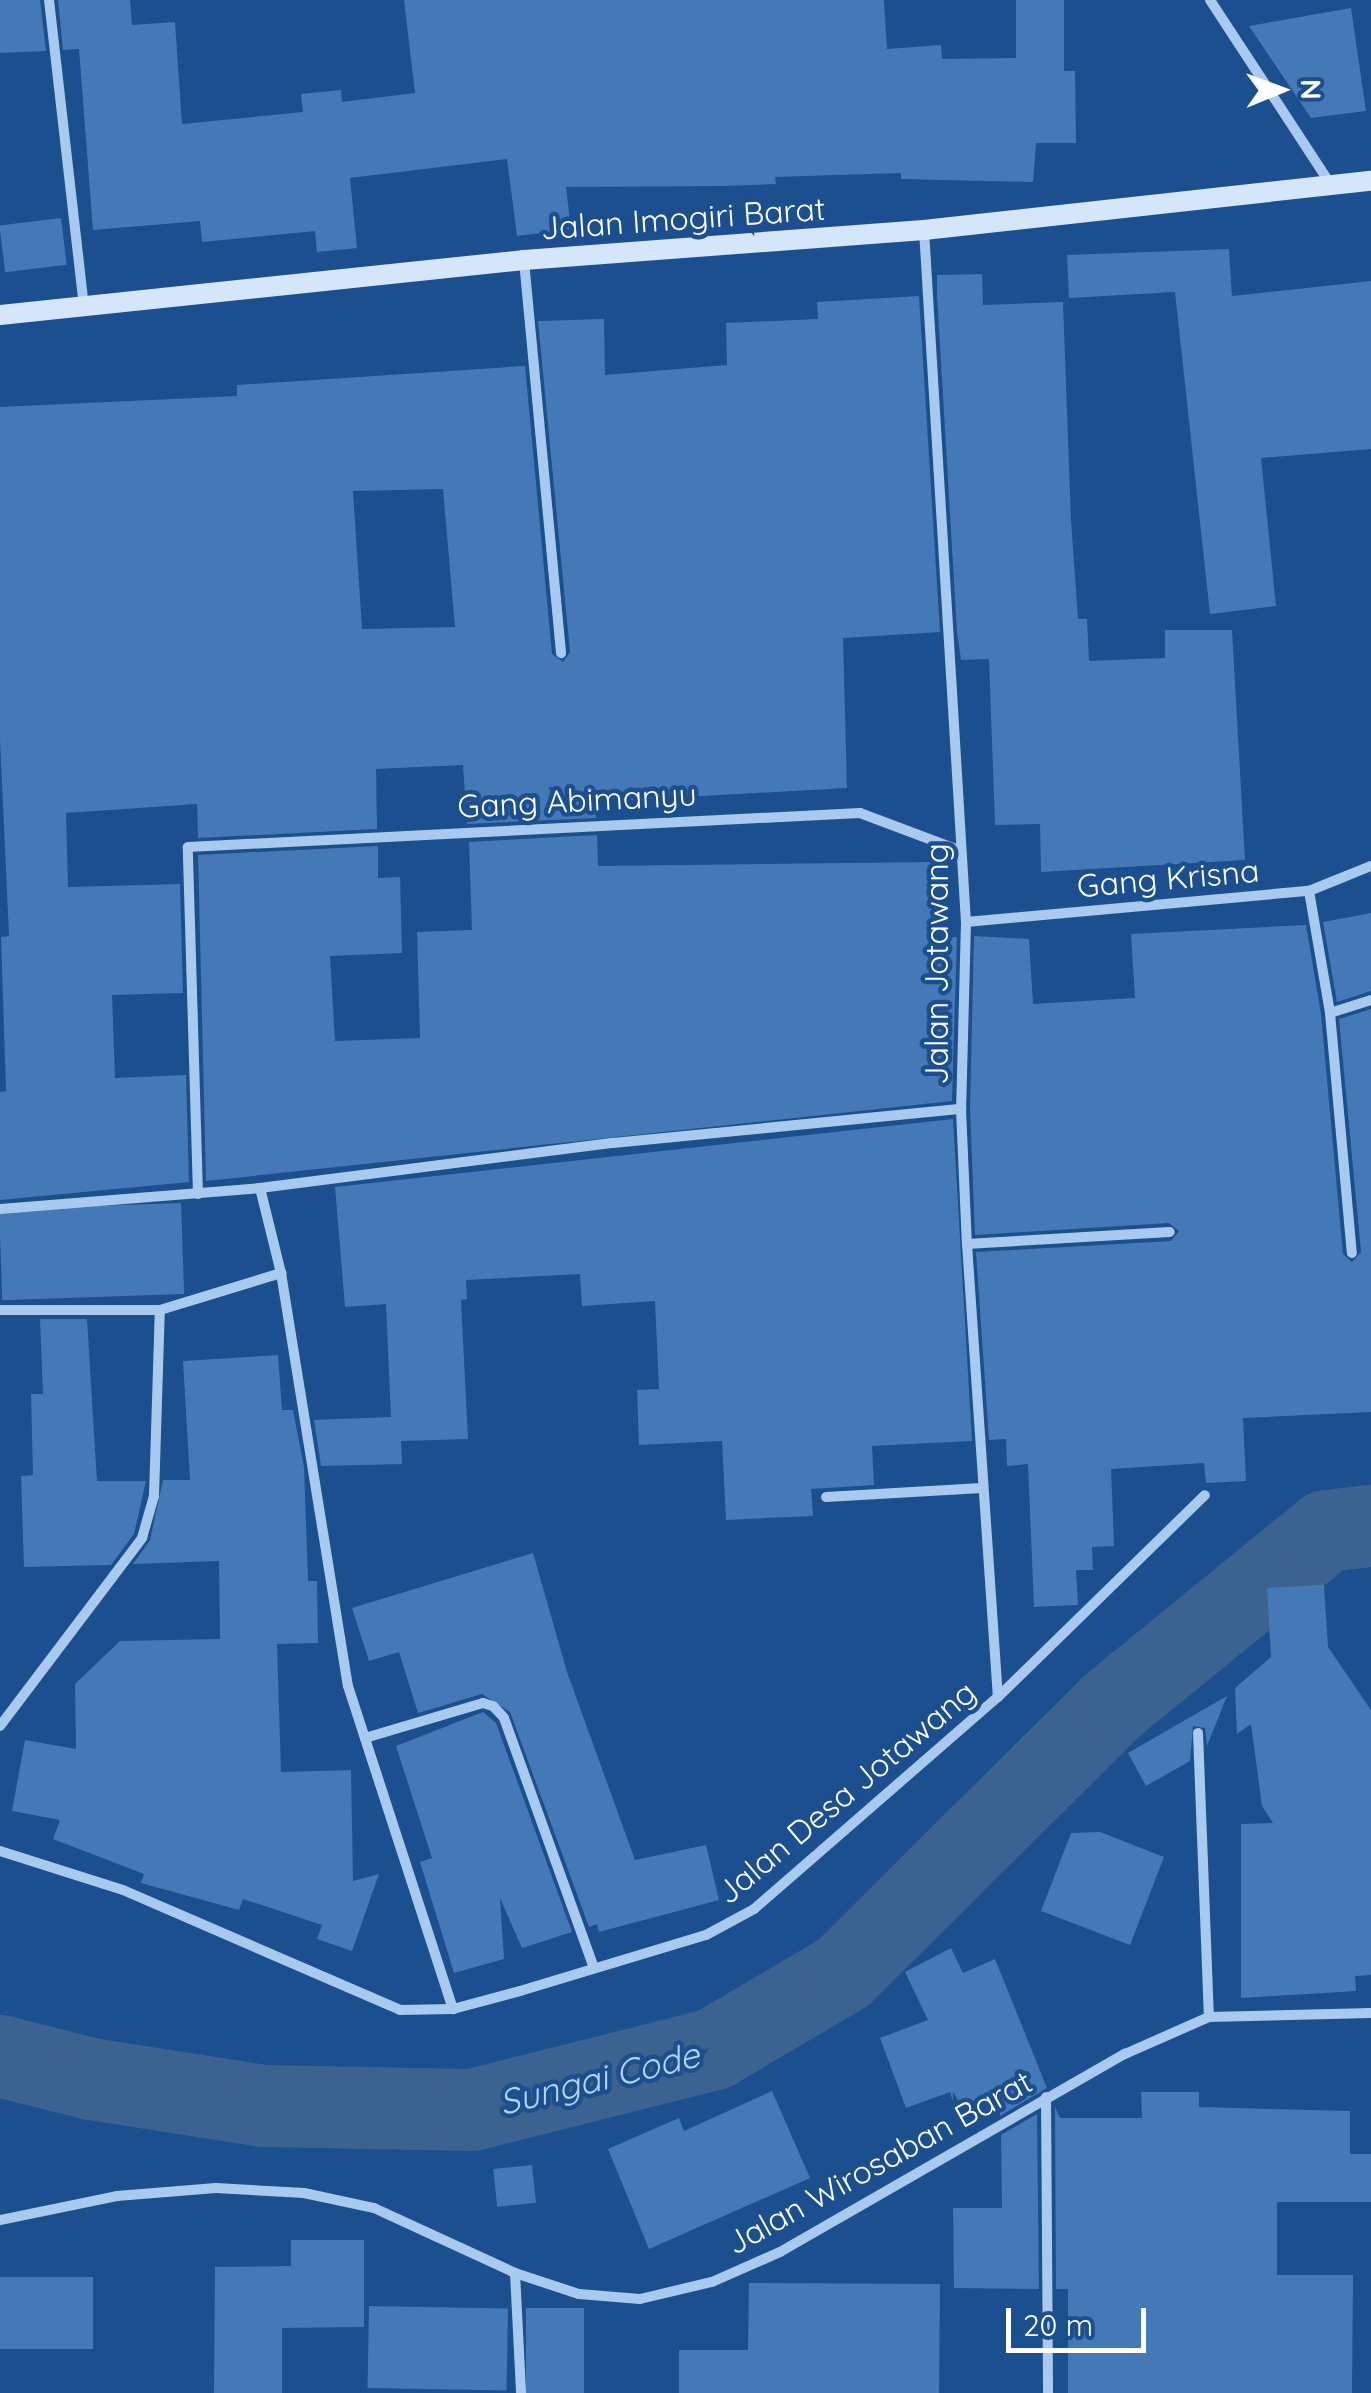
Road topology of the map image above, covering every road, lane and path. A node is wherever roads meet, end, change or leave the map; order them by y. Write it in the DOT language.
graph roads {
  1 [pos="49,0"];
  2 [pos="1210,0"];
  3 [pos="1371,181"];
  4 [pos="1332,186"];
  5 [pos="924,230"];
  6 [pos="524,260"];
  7 [pos="84,306"];
  8 [pos="0,315"];
  9 [pos="561,653"];
  10 [pos="961,851"];
  11 [pos="1371,866"];
  12 [pos="1309,891"];
  13 [pos="966,922"];
  14 [pos="1371,1000"];
  15 [pos="1330,1013"];
  16 [pos="961,1110"];
  17 [pos="260,1188"];
  18 [pos="198,1194"];
  19 [pos="0,1208"];
  20 [pos="1170,1232"];
  21 [pos="967,1244"];
  22 [pos="1352,1253"];
  23 [pos="280,1273"];
  24 [pos="0,1310"];
  25 [pos="160,1310"];
  26 [pos="982,1488"];
  27 [pos="1205,1495"];
  28 [pos="826,1497"];
  29 [pos="998,1698"];
  30 [pos="0,1726"];
  31 [pos="1198,1733"];
  32 [pos="365,1738"];
  33 [pos="0,1850"];
  34 [pos="593,1965"];
  35 [pos="453,2009"];
  36 [pos="1371,2013"];
  37 [pos="1210,2017"];
  38 [pos="1046,2097"];
  39 [pos="0,2220"];
  40 [pos="515,2273"];
  41 [pos="522,2393"];
  42 [pos="1048,2393"];
  1 -- 7 [label="street"];
  2 -- 4 [label="street"];
  3 -- 4 [label="main road, Jalan Imogiri Barat"];
  4 -- 5 [label="main road, Jalan Imogiri Barat"];
  5 -- 6 [label="main road, Jalan Imogiri Barat"];
  5 -- 10 [label="street, Jalan Jotawang"];
  6 -- 7 [label="main road, Jalan Imogiri Barat"];
  6 -- 9 [label="street"];
  7 -- 8 [label="main road, Jalan Imogiri Barat"];
  10 -- 13 [label="street, Jalan Jotawang"];
  10 -- 18 [label="street, Gang Abimanyu"];
  11 -- 12 [label="street, Gang Krisna"];
  12 -- 13 [label="street, Gang Krisna"];
  12 -- 15 [label="street"];
  13 -- 16 [label="street, Jalan Jotawang"];
  14 -- 15 [label="street"];
  15 -- 22 [label="street"];
  16 -- 17 [label="street"];
  16 -- 21 [label="street, Jalan Jotawang"];
  17 -- 18 [label="street"];
  17 -- 23 [label="street"];
  18 -- 19 [label="street"];
  20 -- 21 [label="street"];
  21 -- 26 [label="street, Jalan Jotawang"];
  23 -- 25 [label="street"];
  23 -- 32 [label="street"];
  24 -- 25 [label="street"];
  25 -- 30 [label="street"];
  26 -- 28 [label="street"];
  26 -- 29 [label="street, Jalan Jotawang"];
  27 -- 29 [label="street, Jalan Desa Jotawang"];
  29 -- 34 [label="street, Jalan Desa Jotawang"];
  31 -- 37 [label="street"];
  32 -- 34 [label="street"];
  32 -- 35 [label="street"];
  33 -- 35 [label="street, Jalan Desa Jotawang"];
  34 -- 35 [label="street, Jalan Desa Jotawang"];
  36 -- 37 [label="street, Jalan Wirosaban Barat"];
  37 -- 38 [label="street, Jalan Wirosaban Barat"];
  38 -- 40 [label="street, Jalan Wirosaban Barat"];
  38 -- 42 [label="street"];
  39 -- 40 [label="street, Jalan Wirosaban Barat"];
  40 -- 41 [label="street"];
}
